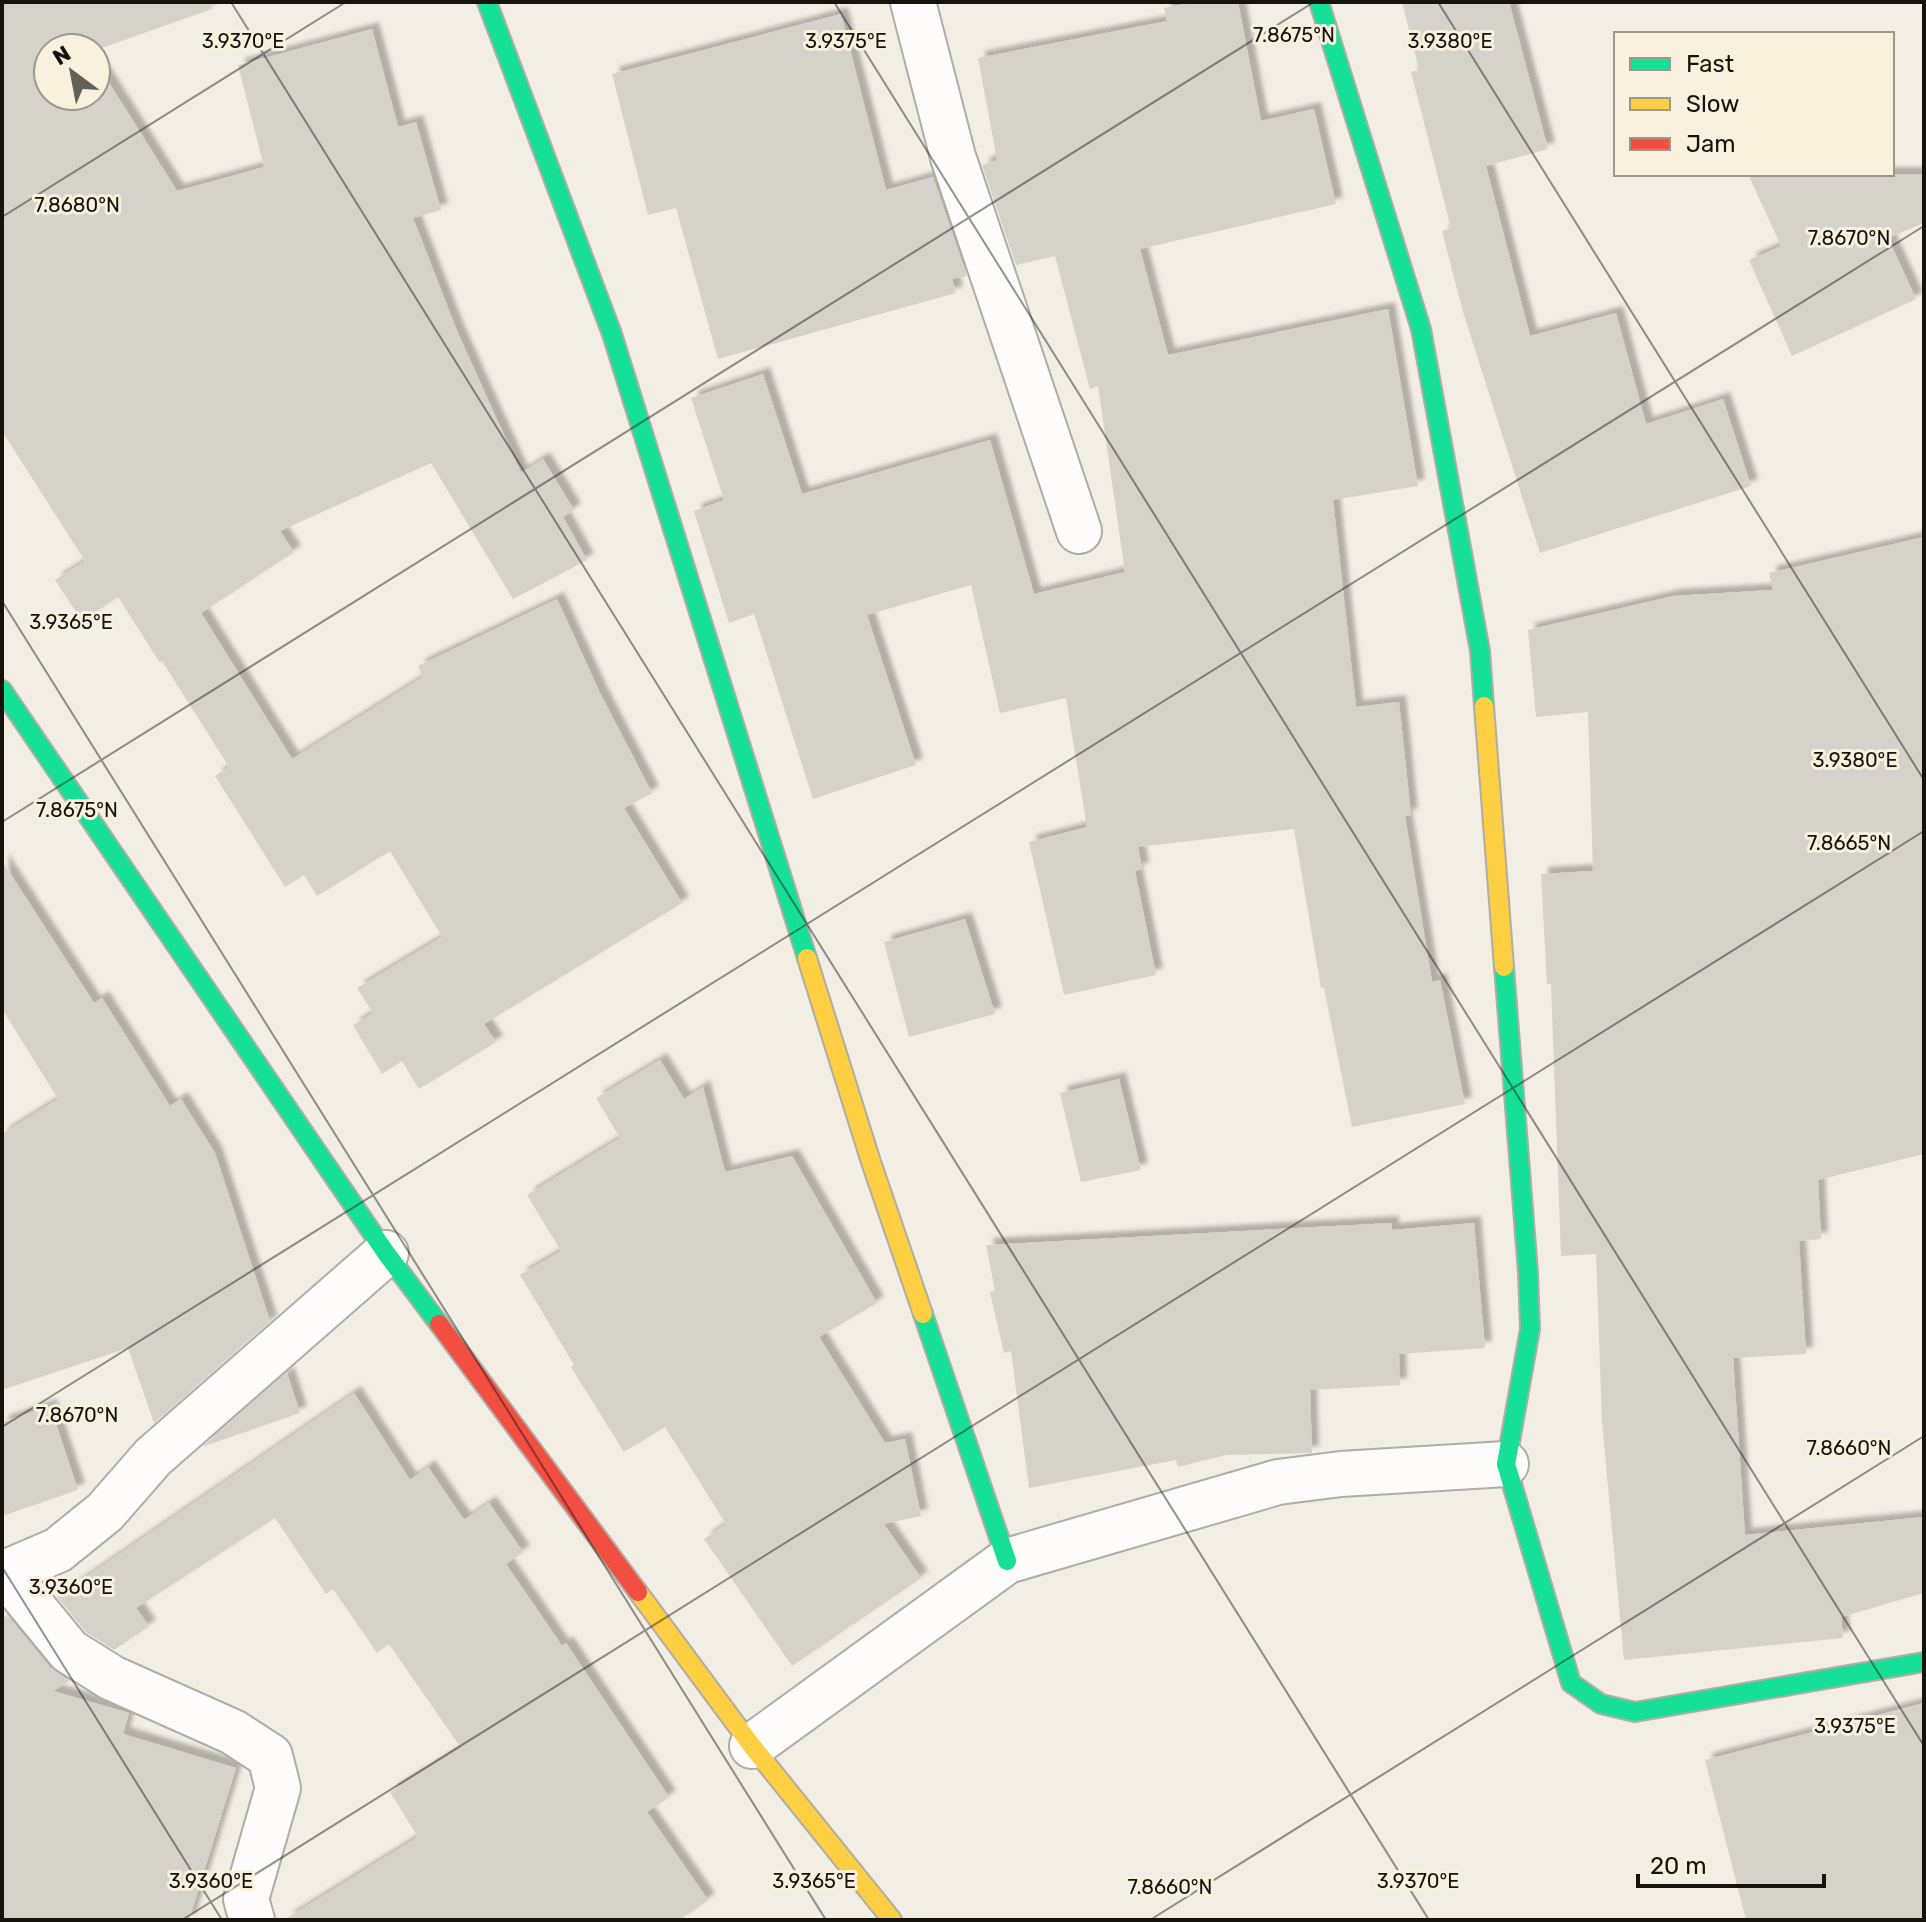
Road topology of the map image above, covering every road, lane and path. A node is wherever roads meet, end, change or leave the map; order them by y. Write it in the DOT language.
graph roads {
  1 [pos="487,2"];
  2 [pos="913,2"];
  3 [pos="1319,2"];
  4 [pos="1079,531"];
  5 [pos="2,690"];
  6 [pos="386,1253"];
  7 [pos="1506,1464"];
  8 [pos="1007,1561"];
  9 [pos="3,1574"];
  10 [pos="1924,1662"];
  11 [pos="752,1746"];
  12 [pos="252,1920"];
  13 [pos="892,1920"];
  1 -- 8 [label="street"];
  2 -- 4 [label="street"];
  3 -- 7 [label="street"];
  5 -- 6 [label="street"];
  6 -- 9 [label="street"];
  6 -- 11 [label="street"];
  7 -- 8 [label="street"];
  7 -- 10 [label="street"];
  8 -- 11 [label="street"];
  9 -- 12 [label="street"];
  11 -- 13 [label="street"];
}
